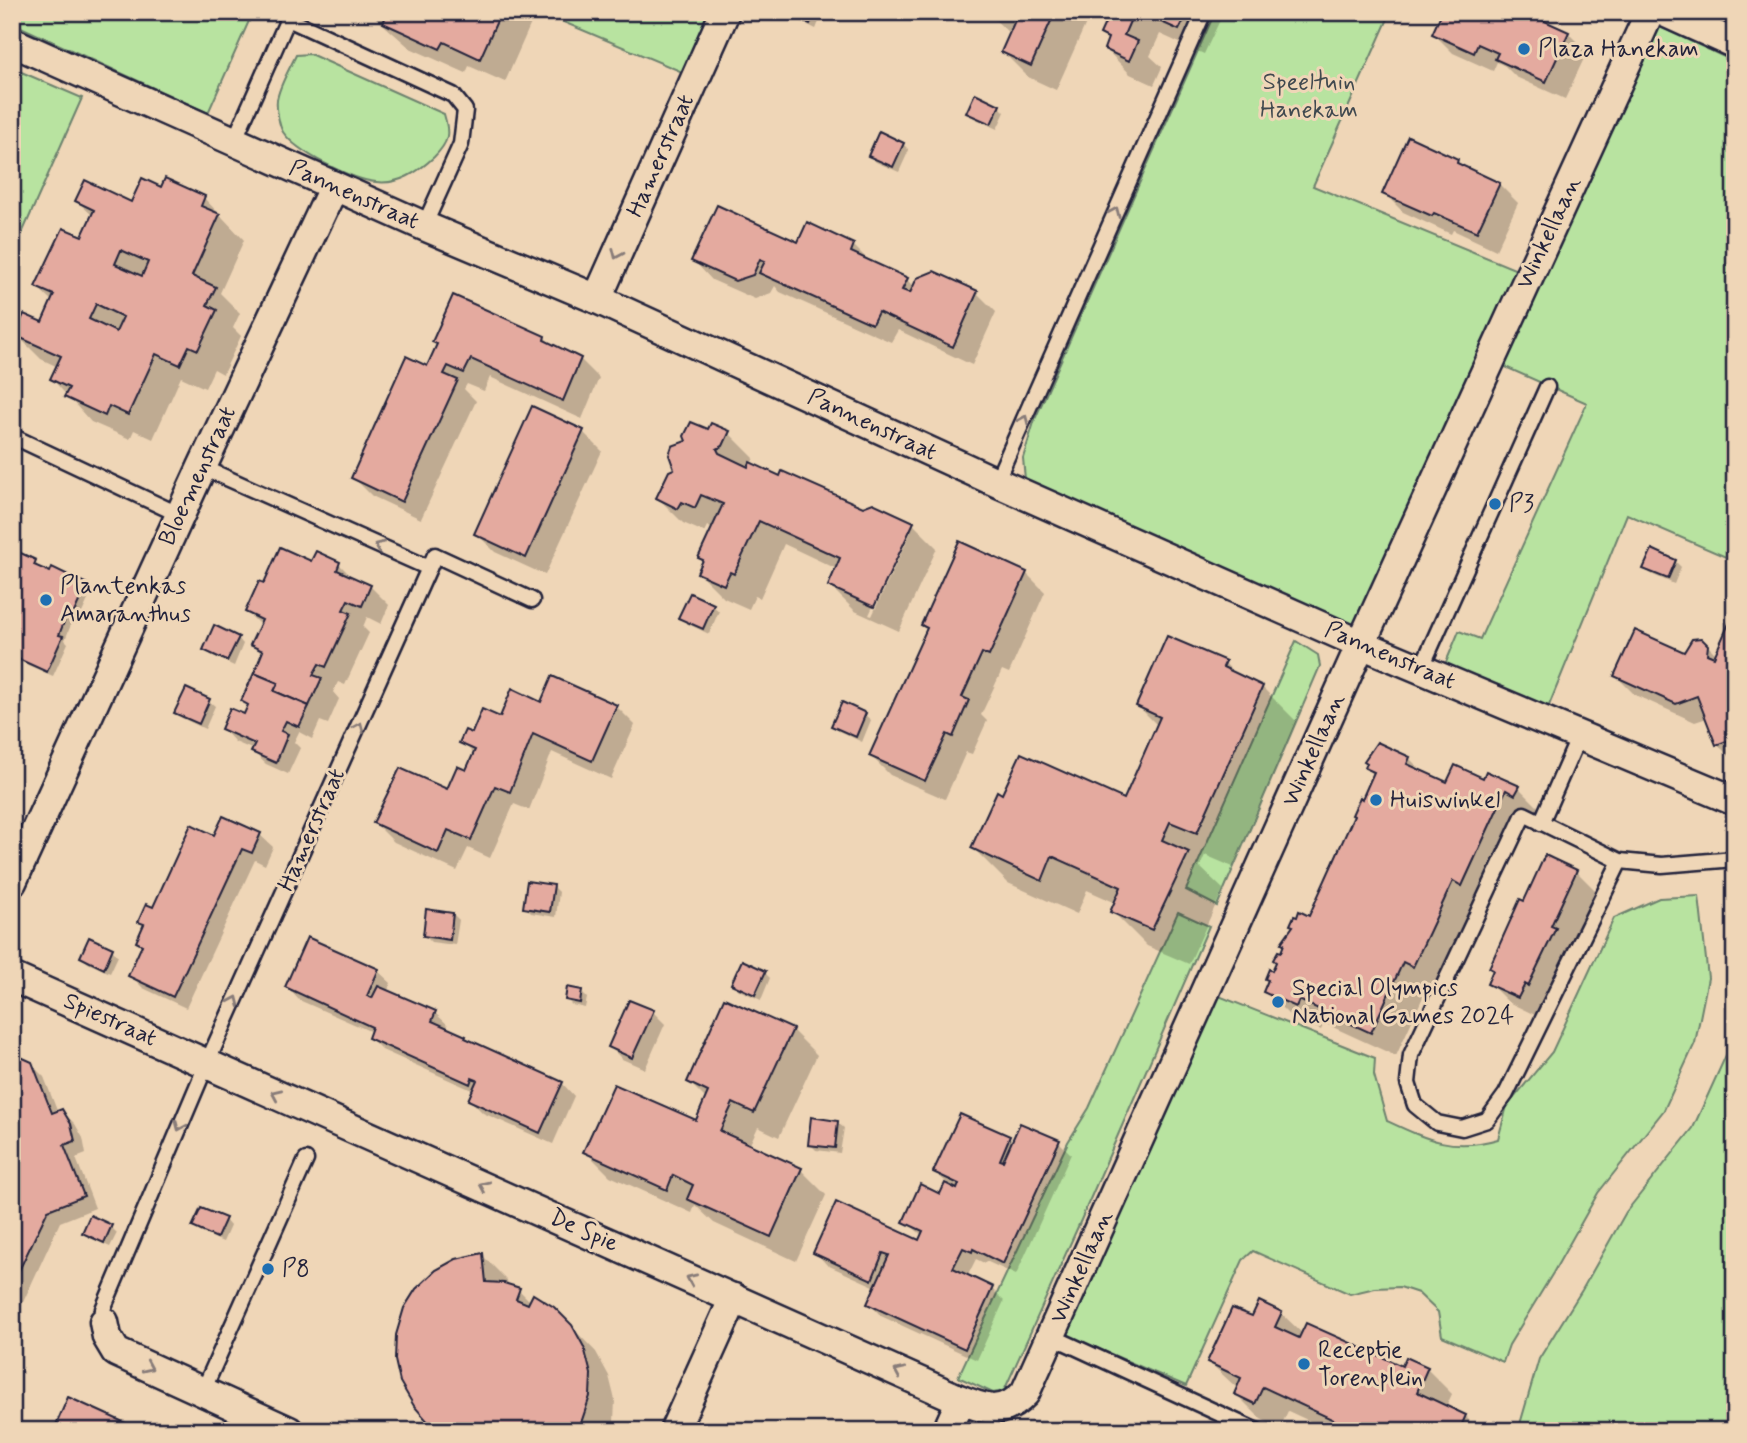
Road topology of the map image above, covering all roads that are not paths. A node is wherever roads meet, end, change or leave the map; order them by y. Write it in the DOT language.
graph roads {
  1 [pos="725,12"];
  2 [pos="1204,12"];
  3 [pos="1650,12"];
  4 [pos="1664,12"];
  5 [pos="290,15"];
  6 [pos="12,41"];
  7 [pos="1735,44"];
  8 [pos="234,141"];
  9 [pos="334,186"];
  10 [pos="424,226"];
  11 [pos="597,299"];
  12 [pos="1547,387"];
  13 [pos="12,436"];
  14 [pos="202,467"];
  15 [pos="996,482"];
  16 [pos="180,515"];
  17 [pos="429,569"];
  18 [pos="532,600"];
  19 [pos="1361,644"];
  20 [pos="1421,669"];
  21 [pos="1579,736"];
  22 [pos="1735,802"];
  23 [pos="1541,822"];
  24 [pos="1735,859"];
  25 [pos="1620,861"];
  26 [pos="12,882"];
  27 [pos="12,977"];
  28 [pos="207,1063"];
  29 [pos="306,1160"];
  30 [pos="734,1298"];
  31 [pos="104,1322"];
  32 [pos="1051,1336"];
  33 [pos="203,1391"];
  34 [pos="961,1401"];
  35 [pos="289,1431"];
  36 [pos="674,1431"];
  37 [pos="947,1431"];
  38 [pos="1256,1431"];
  1 -- 11 [label="street, Hamerstraat, one-way"];
  15 -- 2 [label="lane, one-way"];
  3 -- 19 [label="street, Winkellaan"];
  4 -- 7 [label="street"];
  5 -- 8 [label="lane"];
  5 -- 10 [label="lane"];
  6 -- 8 [label="street, Pannenstraat"];
  8 -- 9 [label="street, Pannenstraat"];
  9 -- 10 [label="street, Pannenstraat"];
  9 -- 14 [label="street, Bloemenstraat"];
  10 -- 11 [label="street, Pannenstraat"];
  11 -- 15 [label="street, Pannenstraat"];
  12 -- 20 [label="lane"];
  13 -- 16 [label="lane"];
  14 -- 16 [label="street, Bloemenstraat"];
  17 -- 14 [label="lane, one-way"];
  15 -- 19 [label="street, Pannenstraat"];
  16 -- 26 [label="street, Bloemenstraat"];
  17 -- 18 [label="lane"];
  28 -- 17 [label="lane, Hamerstraat, one-way"];
  19 -- 20 [label="street, Pannenstraat"];
  19 -- 32 [label="street, Winkellaan"];
  20 -- 21 [label="street, Pannenstraat"];
  21 -- 22 [label="street, Pannenstraat"];
  21 -- 23 [label="lane"];
  23 -- 25 [label="lane"];
  23 -- 25 [label="lane"];
  24 -- 25 [label="lane"];
  27 -- 28 [label="street, Spiestraat"];
  30 -- 28 [label="street, De Spie, one-way"];
  28 -- 31 [label="lane, Hamerstraat, one-way"];
  29 -- 33 [label="lane"];
  34 -- 30 [label="street, De Spie, one-way"];
  30 -- 36 [label="street"];
  31 -- 33 [label="street, one-way"];
  32 -- 34 [label="street, Winkellaan"];
  32 -- 38 [label="lane"];
  33 -- 35 [label="street"];
  34 -- 37 [label="street"];
}
